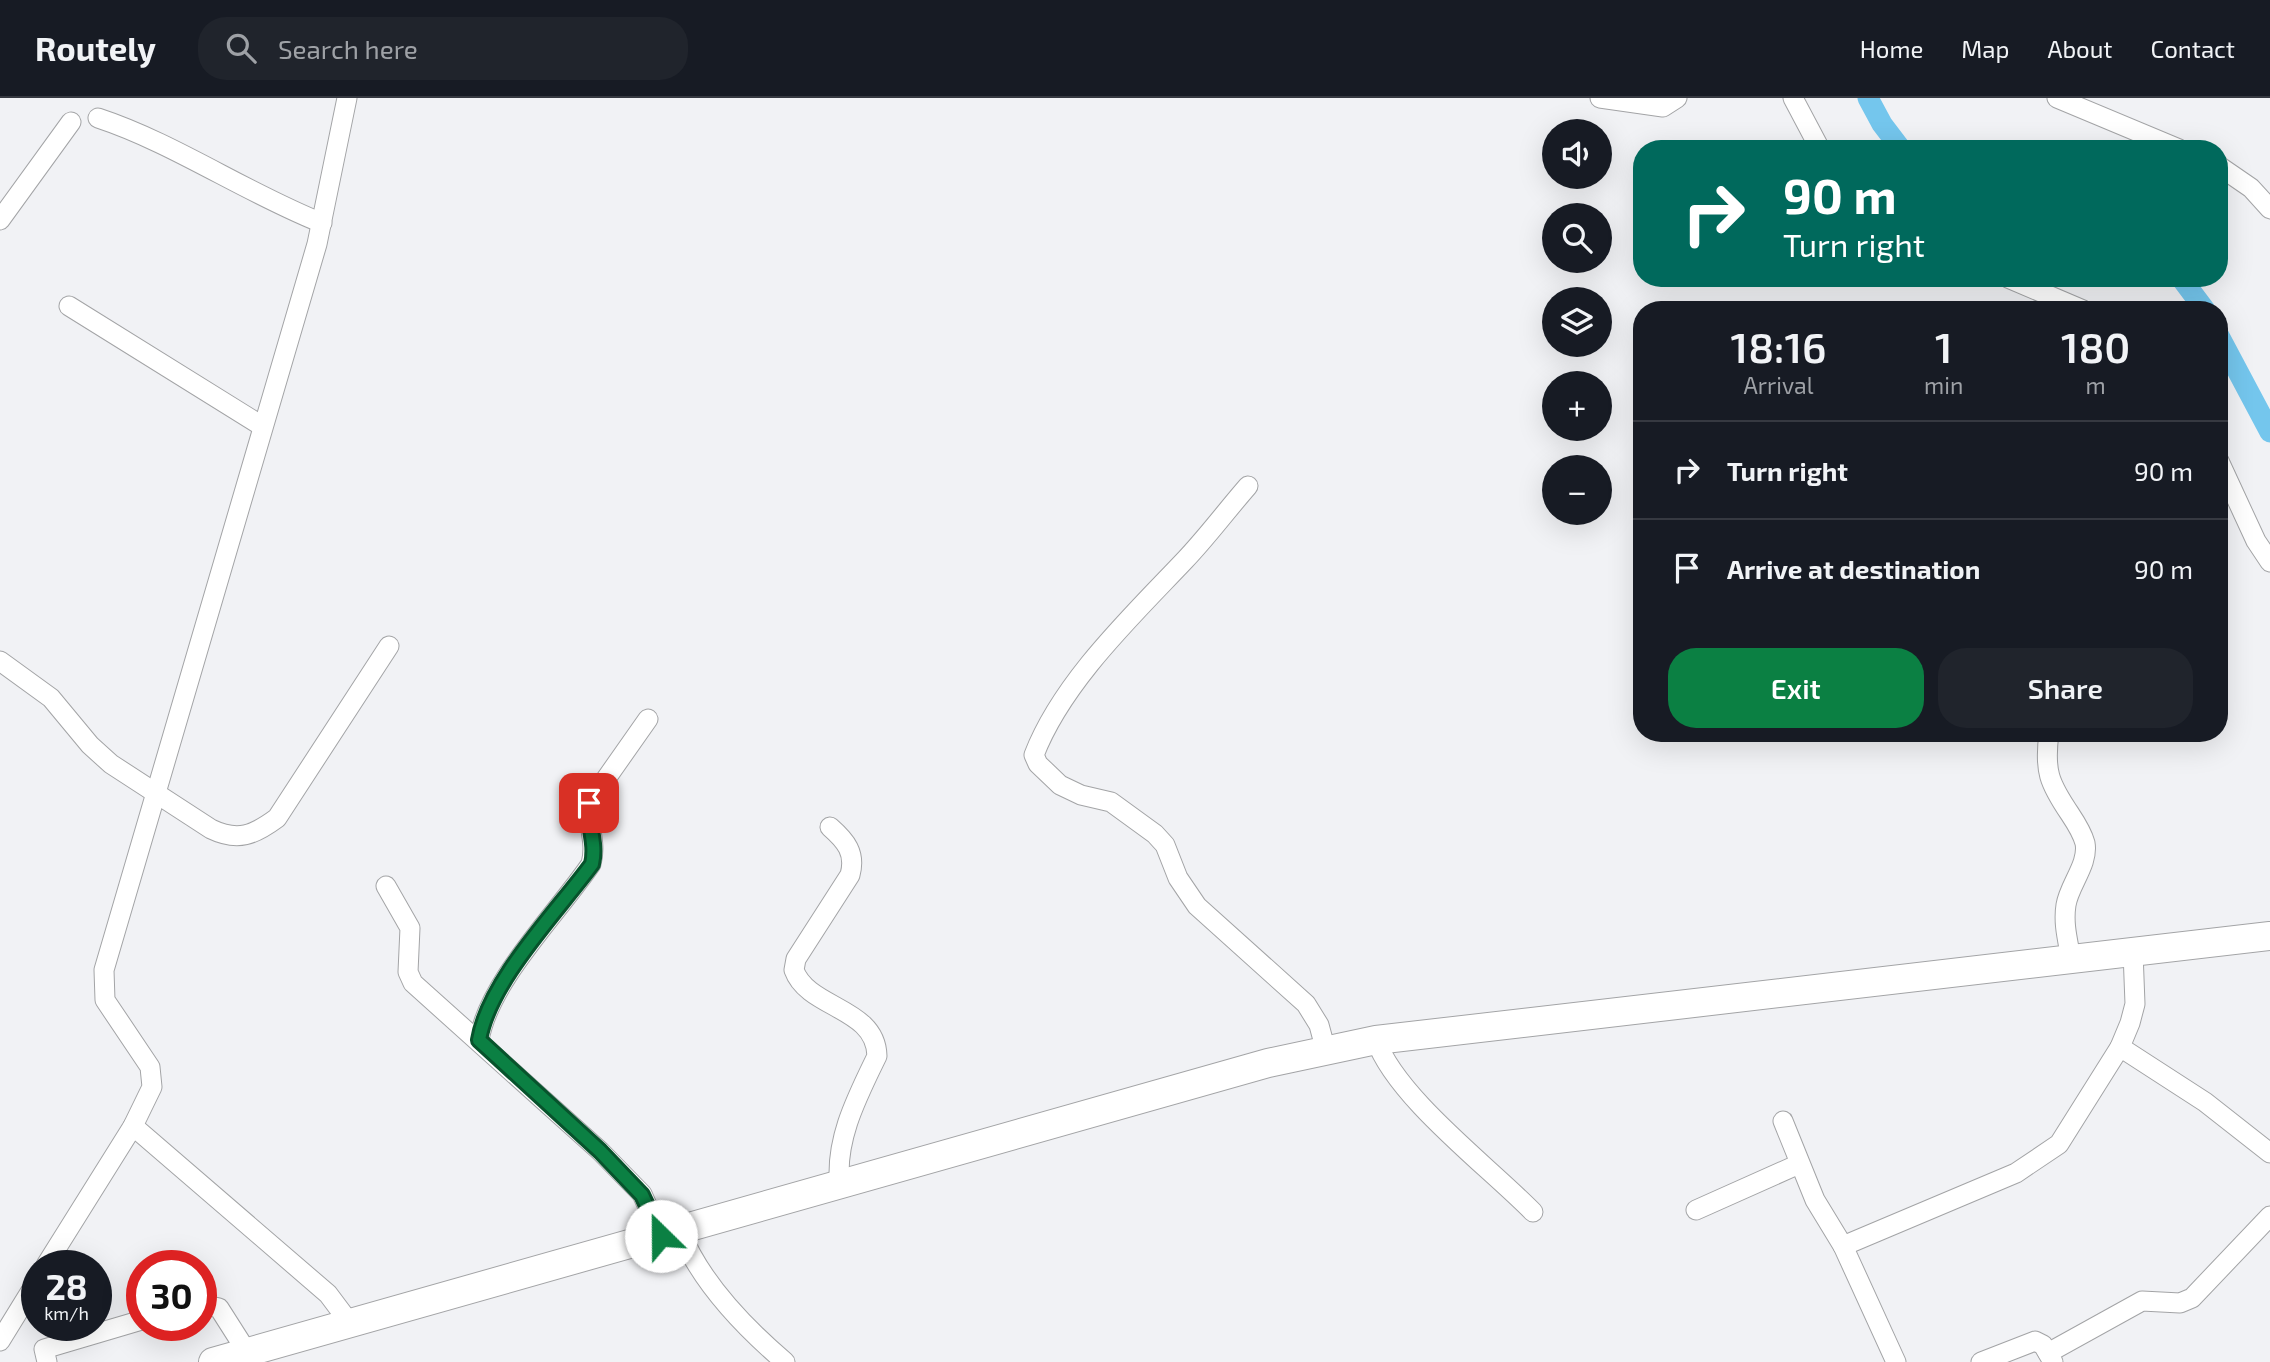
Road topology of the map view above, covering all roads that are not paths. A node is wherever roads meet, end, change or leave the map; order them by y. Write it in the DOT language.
graph roads {
  1 [pos="347,98"];
  2 [pos="1600,98"];
  3 [pos="1677,98"];
  4 [pos="1793,98"];
  5 [pos="2057,98"];
  6 [pos="98,118"];
  7 [pos="71,122"];
  8 [pos="1815,140"];
  9 [pos="2157,140"];
  10 [pos="2228,172"];
  11 [pos="2270,209"];
  12 [pos="0,220"];
  13 [pos="322,223"];
  14 [pos="2029,287"];
  15 [pos="2062,301"];
  16 [pos="69,306"];
  17 [pos="262,426"];
  18 [pos="2228,480"];
  19 [pos="1248,486"];
  20 [pos="2270,562"];
  21 [pos="389,646"];
  22 [pos="0,661"];
  23 [pos="649,719"];
  24 [pos="2048,742"];
  25 [pos="153,794"];
  26 [pos="830,827"];
  27 [pos="386,886"];
  28 [pos="2270,936"];
  29 [pos="2133,952"];
  30 [pos="2071,959"];
  31 [pos="479,1040"];
  32 [pos="1376,1040"];
  33 [pos="2120,1047"];
  34 [pos="1326,1051"];
  35 [pos="1783,1121"];
  36 [pos="133,1126"];
  37 [pos="2270,1153"];
  38 [pos="1799,1164"];
  39 [pos="840,1187"];
  40 [pos="1696,1210"];
  41 [pos="1533,1212"];
  42 [pos="2270,1216"];
  43 [pos="671,1234"];
  44 [pos="1843,1246"];
  45 [pos="55,1250"];
  46 [pos="21,1307"];
  47 [pos="217,1308"];
  48 [pos="349,1322"];
  49 [pos="126,1325"];
  50 [pos="0,1341"];
  51 [pos="262,1354"];
  52 [pos="2051,1358"];
  53 [pos="47,1362"];
  54 [pos="213,1362"];
  55 [pos="785,1362"];
  56 [pos="1896,1362"];
  57 [pos="1981,1362"];
  1 -- 13 [label="street"];
  2 -- 3 [label="street"];
  4 -- 8 [label="street"];
  5 -- 9 [label="street"];
  6 -- 13 [label="street"];
  7 -- 12 [label="street"];
  10 -- 11 [label="street"];
  13 -- 17 [label="street"];
  14 -- 15 [label="street"];
  16 -- 17 [label="street"];
  17 -- 25 [label="street"];
  18 -- 20 [label="street"];
  19 -- 34 [label="street"];
  21 -- 25 [label="street"];
  22 -- 25 [label="street"];
  23 -- 31 [label="street"];
  24 -- 30 [label="street"];
  25 -- 36 [label="street"];
  26 -- 39 [label="street"];
  27 -- 31 [label="street"];
  28 -- 29 [label="street"];
  29 -- 30 [label="street"];
  29 -- 33 [label="street"];
  30 -- 32 [label="street"];
  31 -- 43 [label="street"];
  32 -- 34 [label="street"];
  32 -- 41 [label="street"];
  33 -- 37 [label="street"];
  33 -- 44 [label="street"];
  34 -- 39 [label="street"];
  35 -- 38 [label="street"];
  36 -- 45 [label="street"];
  36 -- 48 [label="street"];
  38 -- 40 [label="street"];
  38 -- 44 [label="street"];
  39 -- 43 [label="street"];
  42 -- 52 [label="street"];
  43 -- 48 [label="street"];
  43 -- 55 [label="street"];
  44 -- 56 [label="street"];
  46 -- 50 [label="street"];
  47 -- 51 [label="street"];
  48 -- 51 [label="street"];
  49 -- 53 [label="street"];
  51 -- 54 [label="street"];
  52 -- 57 [label="street"];
}
